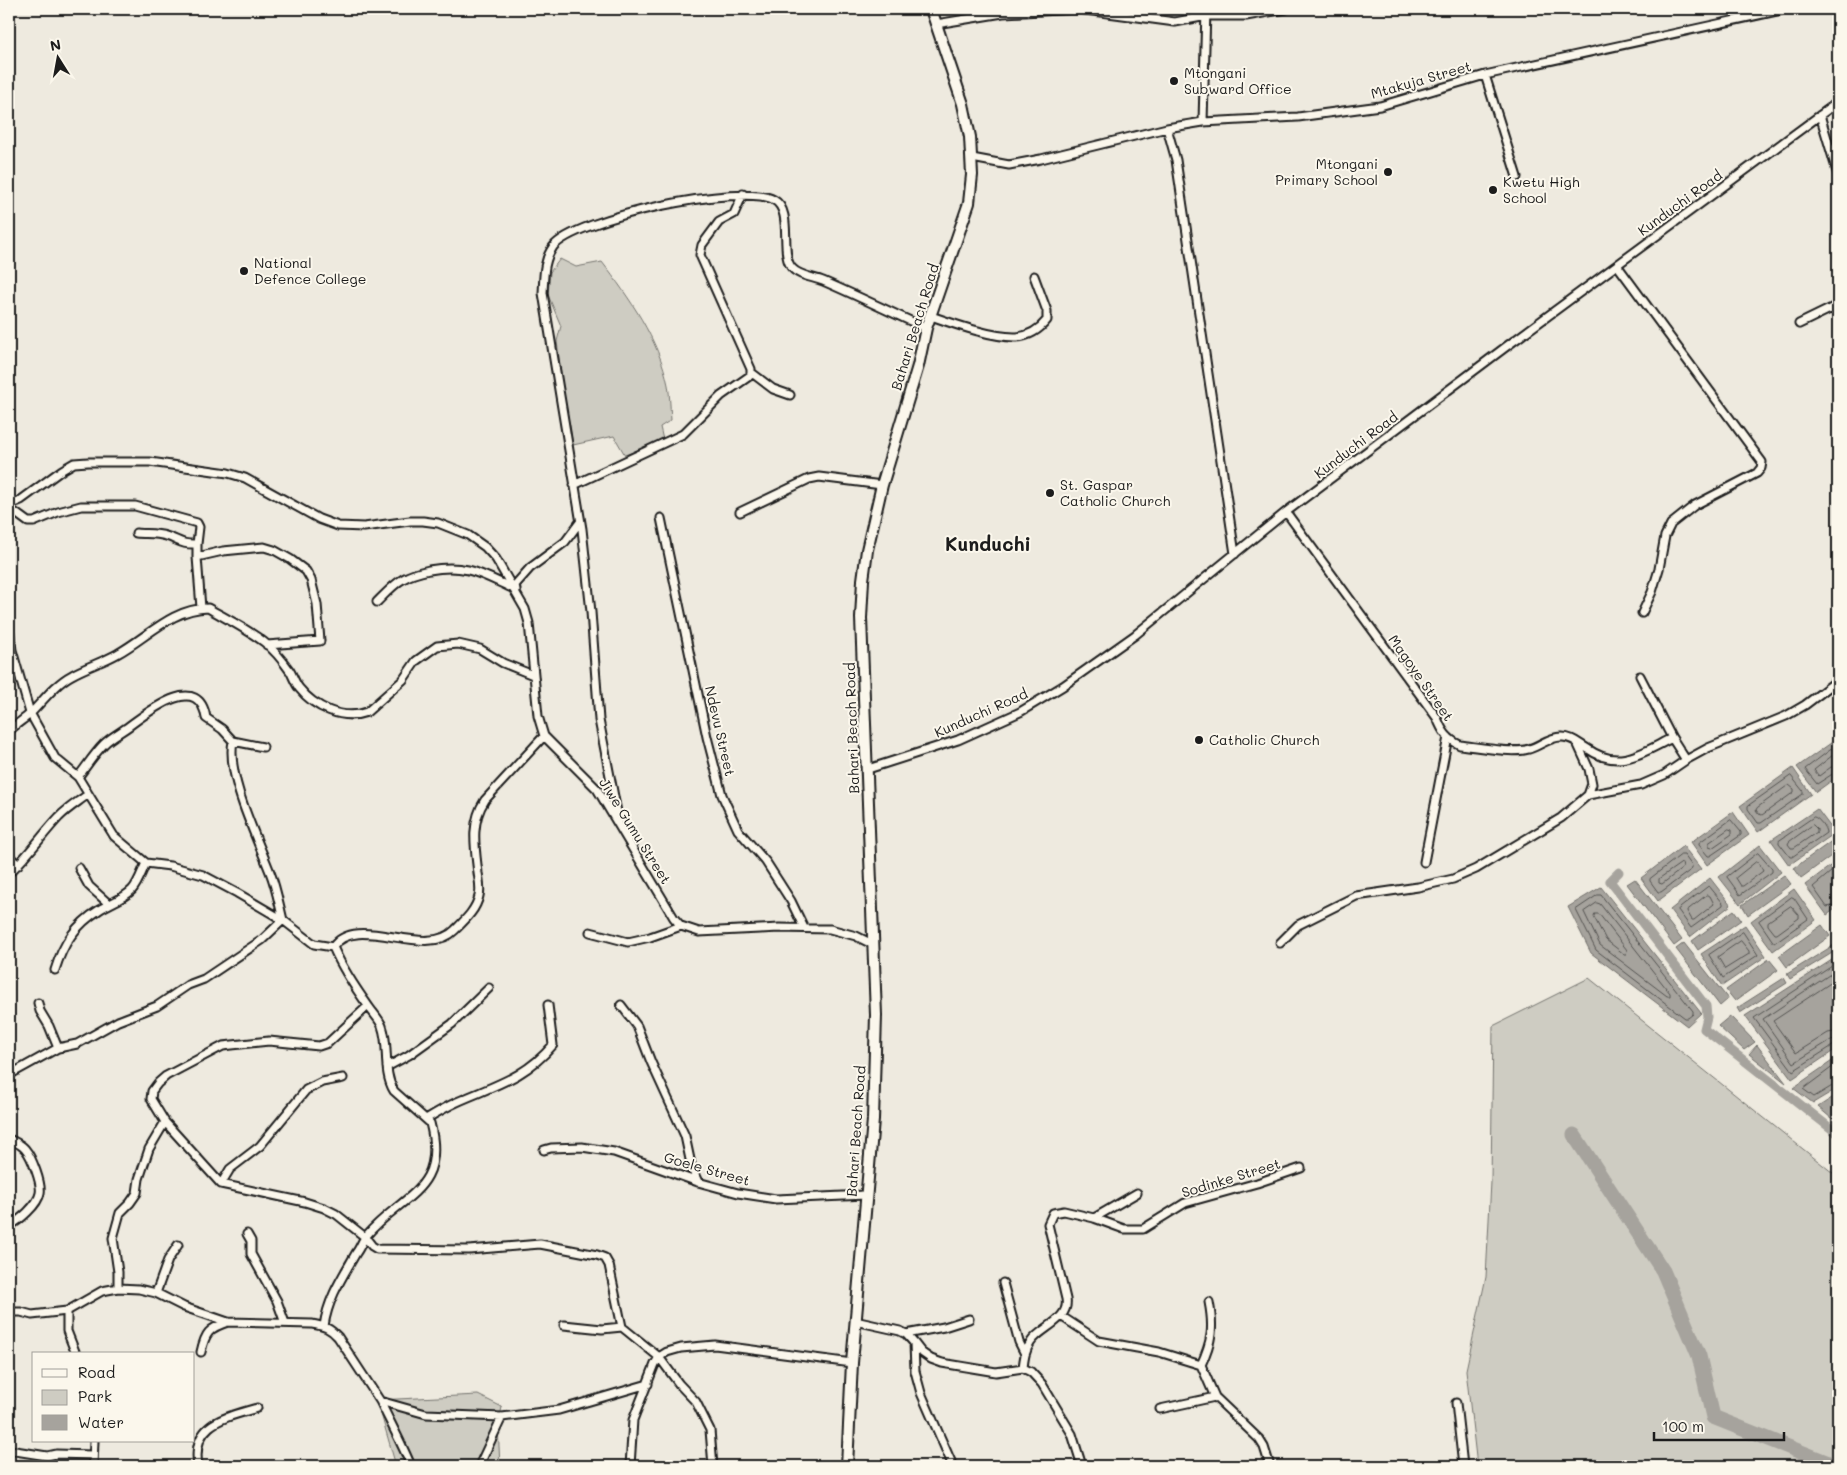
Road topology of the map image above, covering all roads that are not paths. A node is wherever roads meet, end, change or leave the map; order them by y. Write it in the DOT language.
graph roads {
  1 [pos="931,9"];
  2 [pos="1286,9"];
  3 [pos="1786,9"];
  4 [pos="1207,12"];
  5 [pos="936,24"];
  6 [pos="1485,75"];
  7 [pos="1838,102"];
  8 [pos="1820,115"];
  9 [pos="1203,122"];
  10 [pos="1167,128"];
  11 [pos="972,158"];
  12 [pos="1838,175"];
  13 [pos="1517,177"];
  14 [pos="743,194"];
  15 [pos="1617,265"];
  16 [pos="1034,276"];
  17 [pos="1836,306"];
  18 [pos="930,316"];
  19 [pos="1838,316"];
  20 [pos="1799,324"];
  21 [pos="926,328"];
  22 [pos="752,373"];
  23 [pos="790,395"];
  24 [pos="574,484"];
  25 [pos="882,486"];
  26 [pos="9,506"];
  27 [pos="740,512"];
  28 [pos="1286,512"];
  29 [pos="661,518"];
  30 [pos="580,522"];
  31 [pos="136,533"];
  32 [pos="197,544"];
  33 [pos="1235,554"];
  34 [pos="197,557"];
  35 [pos="516,591"];
  36 [pos="377,602"];
  37 [pos="201,608"];
  38 [pos="1642,613"];
  39 [pos="9,627"];
  40 [pos="267,645"];
  41 [pos="533,675"];
  42 [pos="1640,676"];
  43 [pos="1838,680"];
  44 [pos="30,713"];
  45 [pos="10,728"];
  46 [pos="544,736"];
  47 [pos="1448,738"];
  48 [pos="1672,738"];
  49 [pos="233,741"];
  50 [pos="1577,742"];
  51 [pos="263,746"];
  52 [pos="1686,760"];
  53 [pos="868,769"];
  54 [pos="78,777"];
  55 [pos="87,795"];
  56 [pos="1588,795"];
  57 [pos="620,828"];
  58 [pos="9,856"];
  59 [pos="1424,862"];
  60 [pos="146,863"];
  61 [pos="18,865"];
  62 [pos="79,868"];
  63 [pos="9,873"];
  64 [pos="109,904"];
  65 [pos="283,920"];
  66 [pos="682,926"];
  67 [pos="804,928"];
  68 [pos="590,932"];
  69 [pos="1280,943"];
  70 [pos="874,945"];
  71 [pos="333,947"];
  72 [pos="55,970"];
  73 [pos="489,988"];
  74 [pos="38,1003"];
  75 [pos="548,1005"];
  76 [pos="621,1005"];
  77 [pos="368,1006"];
  78 [pos="58,1048"];
  79 [pos="387,1067"];
  80 [pos="9,1075"];
  81 [pos="343,1078"];
  82 [pos="426,1119"];
  83 [pos="165,1122"];
  84 [pos="9,1140"];
  85 [pos="544,1150"];
  86 [pos="1301,1168"];
  87 [pos="698,1182"];
  88 [pos="221,1184"];
  89 [pos="1137,1193"];
  90 [pos="866,1195"];
  91 [pos="1094,1218"];
  92 [pos="9,1226"];
  93 [pos="247,1234"];
  94 [pos="365,1237"];
  95 [pos="178,1245"];
  96 [pos="1003,1283"];
  97 [pos="118,1288"];
  98 [pos="156,1293"];
  99 [pos="1209,1302"];
  100 [pos="67,1311"];
  101 [pos="9,1312"];
  102 [pos="1061,1316"];
  103 [pos="969,1319"];
  104 [pos="856,1321"];
  105 [pos="228,1322"];
  106 [pos="285,1323"];
  107 [pos="564,1325"];
  108 [pos="324,1326"];
  109 [pos="622,1327"];
  110 [pos="906,1334"];
  111 [pos="914,1343"];
  112 [pos="75,1352"];
  113 [pos="202,1352"];
  114 [pos="1025,1354"];
  115 [pos="659,1357"];
  116 [pos="852,1363"];
  117 [pos="1201,1365"];
  118 [pos="1023,1368"];
  119 [pos="648,1384"];
  120 [pos="1214,1397"];
  121 [pos="380,1401"];
  122 [pos="1456,1402"];
  123 [pos="257,1408"];
  124 [pos="1160,1409"];
  125 [pos="502,1417"];
  126 [pos="94,1442"];
  127 [pos="9,1450"];
  128 [pos="93,1455"];
  129 [pos="93,1466"];
  130 [pos="198,1466"];
  131 [pos="411,1466"];
  132 [pos="479,1466"];
  133 [pos="630,1466"];
  134 [pos="713,1466"];
  135 [pos="847,1466"];
  136 [pos="953,1466"];
  137 [pos="1082,1466"];
  138 [pos="1270,1466"];
  139 [pos="1463,1466"];
  1 -- 5 [label="street, Bahari Beach Road"];
  2 -- 4 [label="street"];
  3 -- 6 [label="street, Mtakuja Street"];
  4 -- 5 [label="street"];
  4 -- 9 [label="street"];
  5 -- 11 [label="street, Bahari Beach Road"];
  6 -- 9 [label="street, Mtakuja Street"];
  6 -- 13 [label="street"];
  7 -- 8 [label="street, Kunduchi Road"];
  8 -- 12 [label="street"];
  8 -- 15 [label="street, Kunduchi Road"];
  9 -- 10 [label="street, Mtakuja Street"];
  10 -- 11 [label="street, Mtakuja Street"];
  10 -- 33 [label="street"];
  11 -- 18 [label="street, Bahari Beach Road"];
  14 -- 21 [label="street"];
  14 -- 22 [label="street"];
  14 -- 24 [label="street"];
  15 -- 28 [label="street, Kunduchi Road"];
  15 -- 38 [label="street"];
  16 -- 18 [label="street"];
  17 -- 19 [label="street"];
  17 -- 20 [label="street"];
  18 -- 21 [label="street, Bahari Beach Road"];
  21 -- 25 [label="street, Bahari Beach Road"];
  22 -- 23 [label="street"];
  22 -- 24 [label="street"];
  24 -- 30 [label="street"];
  25 -- 27 [label="street"];
  25 -- 53 [label="street, Bahari Beach Road"];
  26 -- 32 [label="street"];
  26 -- 35 [label="street, Jiwe Gumu Street"];
  28 -- 33 [label="street, Kunduchi Road"];
  28 -- 47 [label="street, Magoye Street"];
  29 -- 67 [label="street, Ndevu Street"];
  30 -- 35 [label="street"];
  30 -- 57 [label="street"];
  31 -- 32 [label="street"];
  32 -- 34 [label="street"];
  33 -- 53 [label="street, Kunduchi Road"];
  34 -- 37 [label="street"];
  34 -- 40 [label="street"];
  35 -- 36 [label="street"];
  35 -- 41 [label="street, Jiwe Gumu Street"];
  37 -- 40 [label="street"];
  37 -- 44 [label="street"];
  39 -- 44 [label="street"];
  40 -- 41 [label="street"];
  41 -- 46 [label="street, Jiwe Gumu Street"];
  42 -- 48 [label="street"];
  43 -- 52 [label="street"];
  44 -- 45 [label="street"];
  44 -- 54 [label="street"];
  46 -- 57 [label="street, Jiwe Gumu Street"];
  46 -- 71 [label="street"];
  47 -- 50 [label="street, Magoye Street"];
  47 -- 59 [label="street"];
  48 -- 50 [label="street, Magoye Street"];
  48 -- 52 [label="street"];
  49 -- 51 [label="street"];
  49 -- 54 [label="street"];
  49 -- 65 [label="street"];
  50 -- 56 [label="street"];
  52 -- 56 [label="street"];
  53 -- 70 [label="street, Bahari Beach Road"];
  54 -- 55 [label="street"];
  55 -- 60 [label="street"];
  55 -- 61 [label="street"];
  56 -- 69 [label="street"];
  57 -- 66 [label="street, Jiwe Gumu Street"];
  58 -- 61 [label="street"];
  60 -- 64 [label="street"];
  60 -- 65 [label="street"];
  61 -- 63 [label="street"];
  62 -- 64 [label="street"];
  64 -- 72 [label="street"];
  65 -- 71 [label="street"];
  65 -- 78 [label="street"];
  66 -- 67 [label="street"];
  66 -- 68 [label="street"];
  67 -- 70 [label="street"];
  70 -- 90 [label="street, Bahari Beach Road"];
  71 -- 77 [label="street"];
  73 -- 79 [label="street"];
  74 -- 78 [label="street"];
  75 -- 82 [label="street"];
  76 -- 87 [label="street"];
  77 -- 79 [label="street"];
  77 -- 83 [label="street"];
  78 -- 80 [label="street"];
  79 -- 82 [label="street"];
  81 -- 88 [label="street"];
  82 -- 94 [label="street"];
  83 -- 88 [label="street"];
  83 -- 97 [label="street"];
  84 -- 92 [label="street"];
  85 -- 87 [label="street, Goele Street"];
  86 -- 91 [label="street, Sodinke Street"];
  87 -- 90 [label="street, Goele Street"];
  88 -- 94 [label="street"];
  89 -- 91 [label="street"];
  90 -- 104 [label="street, Bahari Beach Road"];
  91 -- 102 [label="street, Sodinke Street"];
  93 -- 106 [label="street"];
  94 -- 108 [label="street"];
  94 -- 109 [label="street"];
  95 -- 98 [label="street"];
  96 -- 114 [label="street"];
  97 -- 98 [label="street"];
  97 -- 100 [label="street"];
  98 -- 105 [label="street"];
  99 -- 117 [label="street"];
  100 -- 101 [label="street"];
  100 -- 112 [label="street"];
  102 -- 114 [label="street"];
  102 -- 117 [label="street"];
  103 -- 110 [label="street"];
  104 -- 110 [label="street"];
  104 -- 116 [label="street, Bahari Beach Road"];
  105 -- 106 [label="street"];
  105 -- 113 [label="street"];
  106 -- 108 [label="street"];
  107 -- 109 [label="street"];
  108 -- 121 [label="street"];
  109 -- 115 [label="street"];
  110 -- 111 [label="street"];
  111 -- 118 [label="street"];
  111 -- 136 [label="street"];
  114 -- 118 [label="street"];
  115 -- 116 [label="street"];
  115 -- 119 [label="street"];
  115 -- 134 [label="street"];
  116 -- 135 [label="street, Bahari Beach Road"];
  117 -- 120 [label="street"];
  118 -- 137 [label="street"];
  119 -- 125 [label="street"];
  119 -- 133 [label="street"];
  120 -- 124 [label="street"];
  120 -- 138 [label="street"];
  121 -- 125 [label="street"];
  121 -- 131 [label="street"];
  122 -- 139 [label="street"];
  123 -- 130 [label="street"];
  125 -- 132 [label="street"];
  126 -- 128 [label="street"];
  127 -- 128 [label="street"];
  128 -- 129 [label="street"];
}
